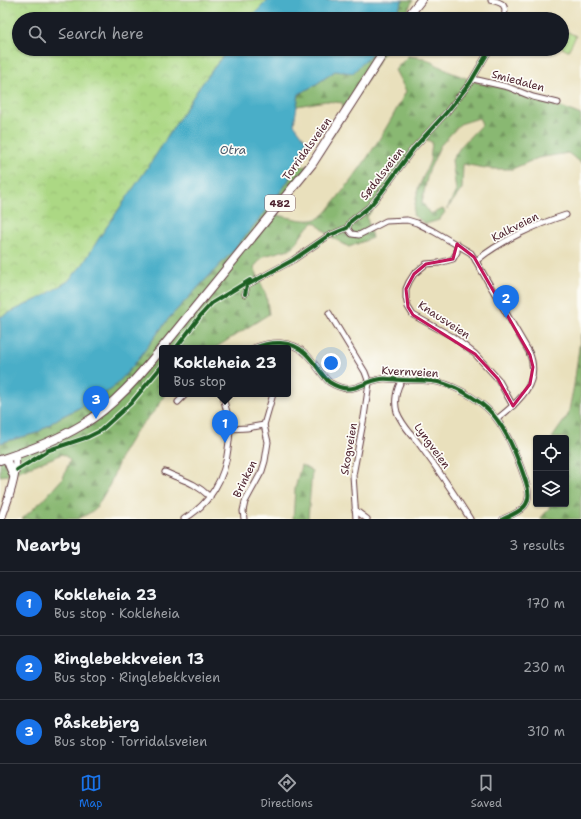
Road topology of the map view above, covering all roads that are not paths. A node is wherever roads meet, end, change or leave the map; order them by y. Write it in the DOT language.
graph roads {
  1 [pos="421,0"];
  2 [pos="491,0"];
  3 [pos="503,1"];
  4 [pos="412,12"];
  5 [pos="504,12"];
  6 [pos="381,56"];
  7 [pos="486,56"];
  8 [pos="473,79"];
  9 [pos="558,102"];
  10 [pos="566,215"];
  11 [pos="347,228"];
  12 [pos="457,244"];
  13 [pos="476,261"];
  14 [pos="245,294"];
  15 [pos="329,313"];
  16 [pos="164,345"];
  17 [pos="264,345"];
  18 [pos="279,345"];
  19 [pos="291,345"];
  20 [pos="159,351"];
  21 [pos="402,380"];
  22 [pos="369,383"];
  23 [pos="183,397"];
  24 [pos="224,397"];
  25 [pos="272,397"];
  26 [pos="178,402"];
  27 [pos="513,406"];
  28 [pos="498,420"];
  29 [pos="264,425"];
  30 [pos="230,429"];
  31 [pos="15,455"];
  32 [pos="3,459"];
  33 [pos="165,472"];
  34 [pos="13,476"];
  35 [pos="210,497"];
  36 [pos="356,510"];
  37 [pos="1,519"];
  38 [pos="184,519"];
  39 [pos="244,519"];
  40 [pos="356,519"];
  41 [pos="367,519"];
  42 [pos="470,519"];
  43 [pos="503,519"];
  1 -- 4 [label="main road"];
  2 -- 3 [label="street"];
  3 -- 5 [label="street"];
  6 -- 16 [label="main road, Torridalsveien / 482"];
  7 -- 8 [label="street, Sødalsveien"];
  8 -- 9 [label="street, Smiedalen"];
  8 -- 11 [label="street, Sødalsveien"];
  10 -- 13 [label="street, Kalkveien"];
  11 -- 12 [label="street"];
  11 -- 14 [label="street, Sødalsveien"];
  12 -- 13 [label="street"];
  12 -- 27 [label="street, Knausveien"];
  13 -- 27 [label="street"];
  15 -- 22 [label="street, Kvernveien"];
  17 -- 18 [label="street"];
  19 -- 22 [label="street"];
  20 -- 31 [label="main road, Torridalsveien / 482"];
  21 -- 22 [label="street, Kvernveien"];
  21 -- 28 [label="street, Kvernveien"];
  21 -- 42 [label="street, Lyngveien"];
  22 -- 36 [label="street, Skogveien"];
  23 -- 26 [label="street"];
  24 -- 30 [label="street"];
  25 -- 29 [label="street, Brinken"];
  27 -- 28 [label="street"];
  28 -- 43 [label="street, Kvernveien"];
  29 -- 30 [label="street"];
  29 -- 39 [label="street, Brinken"];
  30 -- 35 [label="street"];
  31 -- 32 [label="main road, Torridalsveien / 482"];
  31 -- 34 [label="street"];
  32 -- 34 [label="street"];
  33 -- 35 [label="street"];
  34 -- 37 [label="street"];
  35 -- 38 [label="street"];
  36 -- 40 [label="street, Skogveien"];
  36 -- 41 [label="street"];
}
